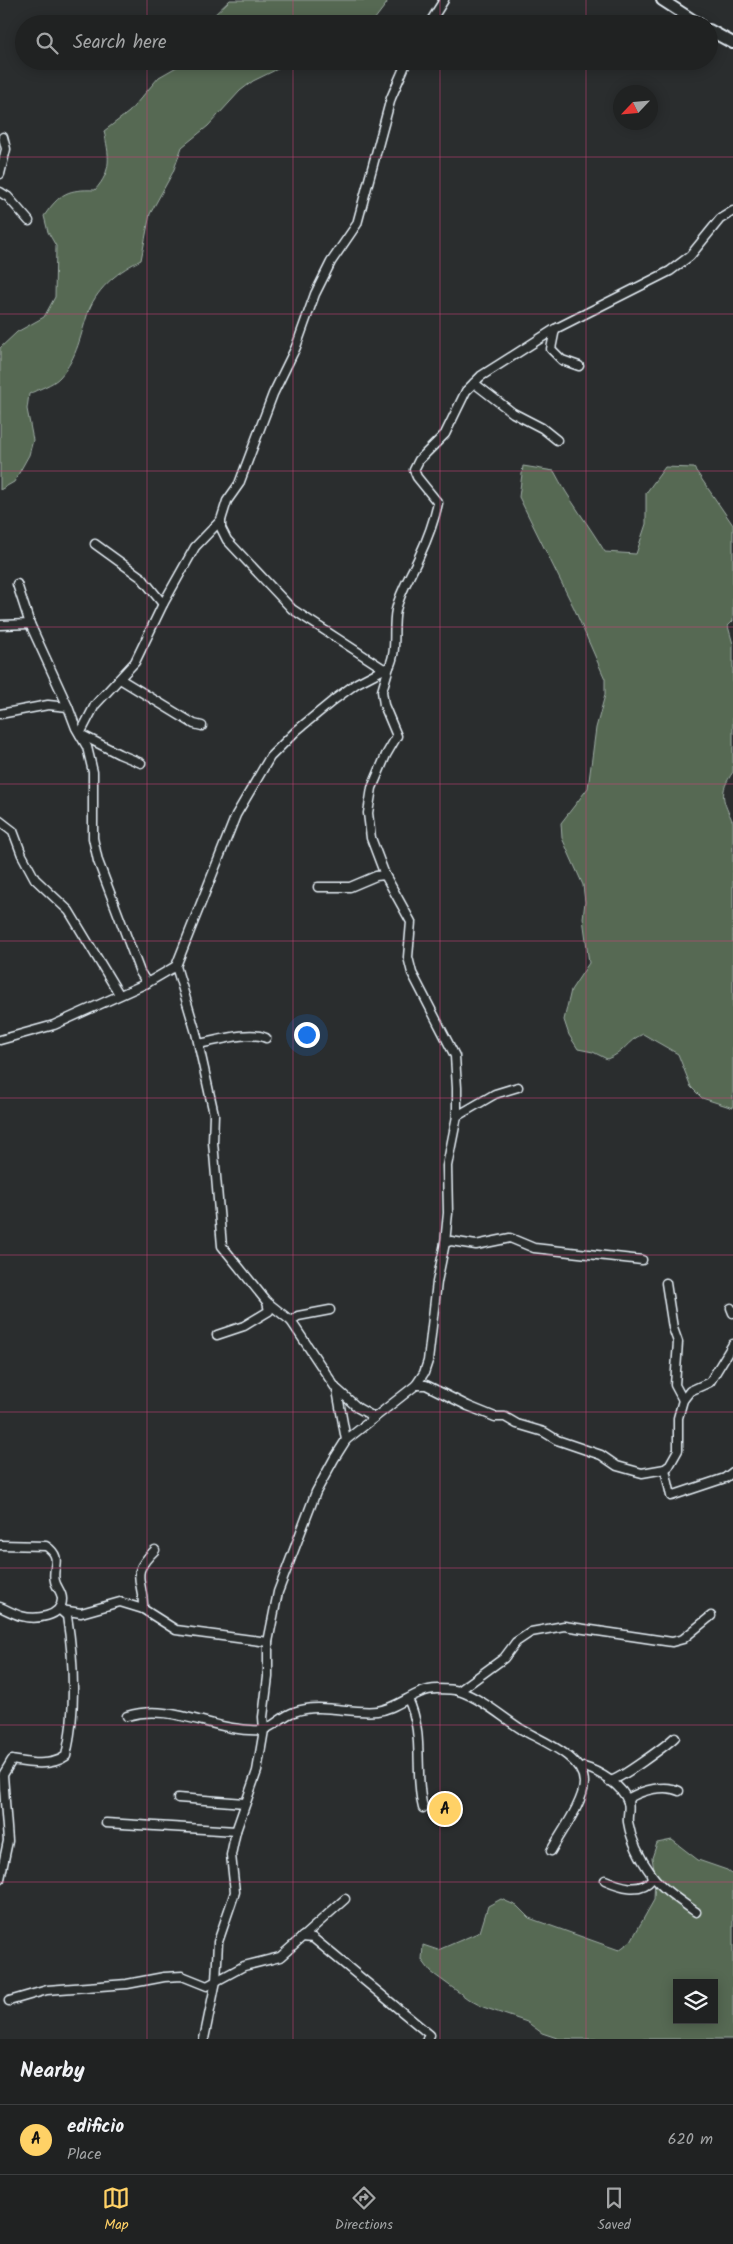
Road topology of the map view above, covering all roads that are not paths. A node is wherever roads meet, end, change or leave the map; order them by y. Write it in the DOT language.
graph roads {
  1 [pos="444,0"];
  2 [pos="662,0"];
  3 [pos="435,15"];
  4 [pos="685,15"];
  5 [pos="718,35"];
  6 [pos="733,43"];
  7 [pos="404,70"];
  8 [pos="2,138"];
  9 [pos="0,174"];
  10 [pos="0,192"];
  11 [pos="733,211"];
  12 [pos="29,221"];
  13 [pos="554,329"];
  14 [pos="580,366"];
  15 [pos="474,383"];
  16 [pos="557,440"];
  17 [pos="221,520"];
  18 [pos="95,544"];
  19 [pos="17,584"];
  20 [pos="163,604"];
  21 [pos="30,624"];
  22 [pos="0,625"];
  23 [pos="386,668"];
  24 [pos="120,679"];
  25 [pos="68,706"];
  26 [pos="0,714"];
  27 [pos="202,726"];
  28 [pos="80,734"];
  29 [pos="141,763"];
  30 [pos="0,821"];
  31 [pos="385,875"];
  32 [pos="318,887"];
  33 [pos="176,966"];
  34 [pos="147,983"];
  35 [pos="119,994"];
  36 [pos="266,1038"];
  37 [pos="0,1040"];
  38 [pos="199,1044"];
  39 [pos="518,1087"];
  40 [pos="457,1116"];
  41 [pos="445,1244"];
  42 [pos="642,1260"];
  43 [pos="666,1283"];
  44 [pos="267,1302"];
  45 [pos="330,1310"];
  46 [pos="291,1321"];
  47 [pos="217,1335"];
  48 [pos="733,1344"];
  49 [pos="416,1385"];
  50 [pos="337,1390"];
  51 [pos="683,1400"];
  52 [pos="374,1416"];
  53 [pos="346,1440"];
  54 [pos="665,1469"];
  55 [pos="733,1472"];
  56 [pos="0,1545"];
  57 [pos="156,1550"];
  58 [pos="0,1606"];
  59 [pos="59,1609"];
  60 [pos="143,1609"];
  61 [pos="711,1616"];
  62 [pos="268,1642"];
  63 [pos="459,1691"];
  64 [pos="408,1699"];
  65 [pos="127,1716"];
  66 [pos="264,1730"];
  67 [pos="675,1736"];
  68 [pos="581,1770"];
  69 [pos="609,1780"];
  70 [pos="679,1791"];
  71 [pos="178,1798"];
  72 [pos="628,1802"];
  73 [pos="245,1803"];
  74 [pos="423,1808"];
  75 [pos="106,1823"];
  76 [pos="236,1831"];
  77 [pos="551,1850"];
  78 [pos="651,1874"];
  79 [pos="0,1878"];
  80 [pos="604,1880"];
  81 [pos="345,1899"];
  82 [pos="696,1912"];
  83 [pos="302,1937"];
  84 [pos="216,1981"];
  85 [pos="9,2001"];
  86 [pos="204,2039"];
  87 [pos="427,2039"];
  1 -- 3 [label="street"];
  2 -- 4 [label="street"];
  5 -- 6 [label="street"];
  7 -- 17 [label="street"];
  8 -- 9 [label="street"];
  10 -- 12 [label="street"];
  11 -- 13 [label="street"];
  13 -- 14 [label="street"];
  13 -- 15 [label="street"];
  15 -- 16 [label="street"];
  15 -- 23 [label="street"];
  17 -- 20 [label="street"];
  17 -- 23 [label="street"];
  18 -- 20 [label="street"];
  19 -- 21 [label="street"];
  20 -- 24 [label="street"];
  21 -- 22 [label="street"];
  21 -- 25 [label="street"];
  23 -- 31 [label="street"];
  23 -- 33 [label="street"];
  24 -- 27 [label="street"];
  24 -- 28 [label="street"];
  25 -- 26 [label="street"];
  25 -- 28 [label="street"];
  28 -- 29 [label="street"];
  28 -- 34 [label="street"];
  30 -- 35 [label="street"];
  31 -- 32 [label="street"];
  31 -- 40 [label="street"];
  33 -- 34 [label="street"];
  33 -- 38 [label="street"];
  34 -- 35 [label="street"];
  35 -- 37 [label="street"];
  36 -- 38 [label="street"];
  38 -- 44 [label="street"];
  39 -- 40 [label="street"];
  40 -- 41 [label="street"];
  41 -- 42 [label="street"];
  41 -- 49 [label="street"];
  43 -- 51 [label="street"];
  44 -- 46 [label="street"];
  44 -- 47 [label="street"];
  45 -- 46 [label="street"];
  46 -- 50 [label="street"];
  48 -- 51 [label="street"];
  49 -- 52 [label="street"];
  49 -- 54 [label="street"];
  50 -- 52 [label="street"];
  50 -- 53 [label="street"];
  51 -- 54 [label="street"];
  52 -- 53 [label="street"];
  53 -- 62 [label="street"];
  54 -- 55 [label="street"];
  56 -- 59 [label="street"];
  57 -- 60 [label="street"];
  58 -- 59 [label="street"];
  59 -- 60 [label="street"];
  59 -- 79 [label="street"];
  60 -- 62 [label="street"];
  61 -- 63 [label="street"];
  62 -- 66 [label="street"];
  63 -- 64 [label="street"];
  63 -- 68 [label="street"];
  64 -- 66 [label="street"];
  64 -- 74 [label="street"];
  65 -- 66 [label="street"];
  66 -- 73 [label="street"];
  67 -- 69 [label="street"];
  68 -- 69 [label="street"];
  68 -- 77 [label="street"];
  69 -- 72 [label="street"];
  70 -- 72 [label="street"];
  71 -- 73 [label="street"];
  72 -- 78 [label="street"];
  73 -- 76 [label="street"];
  75 -- 76 [label="street"];
  76 -- 84 [label="street"];
  78 -- 80 [label="street"];
  78 -- 82 [label="street"];
  81 -- 83 [label="street"];
  83 -- 84 [label="street"];
  83 -- 87 [label="street"];
  84 -- 85 [label="street"];
  84 -- 86 [label="street"];
}
